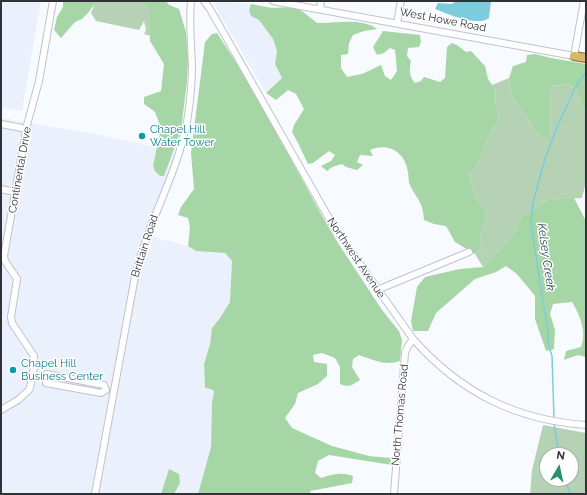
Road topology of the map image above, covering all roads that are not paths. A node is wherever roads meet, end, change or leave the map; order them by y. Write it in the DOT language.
graph roads {
  1 [pos="53,1"];
  2 [pos="191,1"];
  3 [pos="204,1"];
  4 [pos="273,1"];
  5 [pos="321,1"];
  6 [pos="401,1"];
  7 [pos="584,1"];
  8 [pos="320,9"];
  9 [pos="397,23"];
  10 [pos="574,56"];
  11 [pos="586,58"];
  12 [pos="1,124"];
  13 [pos="27,129"];
  14 [pos="1,189"];
  15 [pos="16,192"];
  16 [pos="469,252"];
  17 [pos="377,290"];
  18 [pos="413,339"];
  19 [pos="48,374"];
  20 [pos="46,383"];
  21 [pos="106,390"];
  22 [pos="113,391"];
  23 [pos="1,410"];
  24 [pos="586,425"];
  25 [pos="95,494"];
  26 [pos="394,494"];
  1 -- 13 [label="street, Continental Drive"];
  2 -- 22 [label="street, Brittain Road"];
  3 -- 17 [label="street, Northwest Avenue"];
  4 -- 8 [label="street, West Howe Road"];
  5 -- 8 [label="street"];
  6 -- 9 [label="street"];
  7 -- 10 [label="street"];
  8 -- 9 [label="street, West Howe Road"];
  9 -- 10 [label="street, West Howe Road"];
  10 -- 11 [label="main road, West Howe Road"];
  12 -- 13 [label="street"];
  13 -- 15 [label="street, Continental Drive"];
  14 -- 15 [label="street"];
  15 -- 23 [label="street, Continental Drive"];
  16 -- 17 [label="street"];
  17 -- 18 [label="street, Northwest Avenue"];
  18 -- 24 [label="street, Northwest Avenue"];
  18 -- 26 [label="street, North Thomas Road"];
  19 -- 21 [label="street"];
  20 -- 21 [label="street"];
  21 -- 22 [label="street"];
  22 -- 25 [label="street, Brittain Road"];
}
